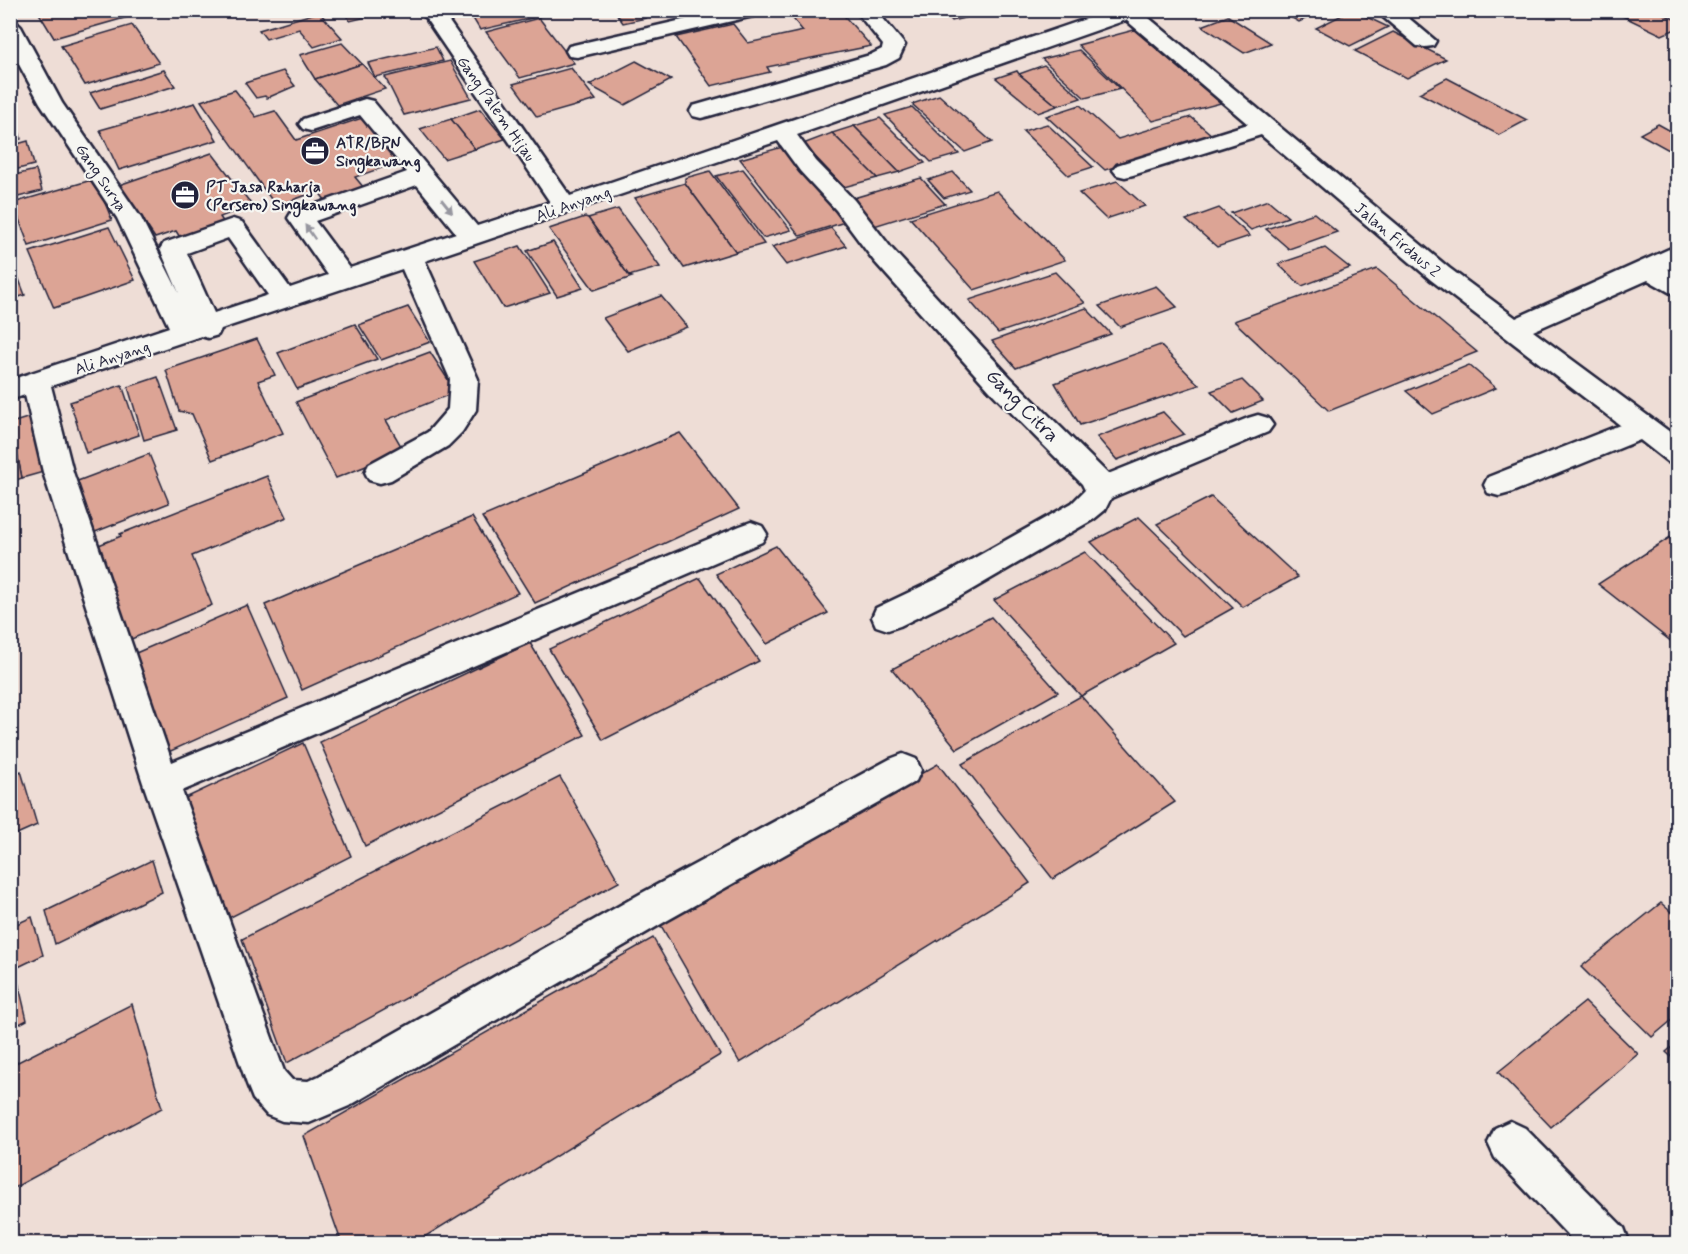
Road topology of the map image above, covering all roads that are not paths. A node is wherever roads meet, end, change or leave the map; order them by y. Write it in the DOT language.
graph roads {
  1 [pos="430,10"];
  2 [pos="755,10"];
  3 [pos="865,10"];
  4 [pos="1385,10"];
  5 [pos="1130,11"];
  6 [pos="10,27"];
  7 [pos="1425,41"];
  8 [pos="577,51"];
  9 [pos="700,111"];
  10 [pos="311,124"];
  11 [pos="1263,127"];
  12 [pos="782,131"];
  13 [pos="1125,170"];
  14 [pos="422,175"];
  15 [pos="565,206"];
  16 [pos="472,237"];
  17 [pos="1677,253"];
  18 [pos="410,257"];
  19 [pos="1649,269"];
  20 [pos="344,279"];
  21 [pos="1677,286"];
  22 [pos="284,299"];
  23 [pos="1514,330"];
  24 [pos="197,331"];
  25 [pos="23,386"];
  26 [pos="1258,426"];
  27 [pos="1642,428"];
  28 [pos="1677,454"];
  29 [pos="380,472"];
  30 [pos="1499,485"];
  31 [pos="1100,490"];
  32 [pos="751,534"];
  33 [pos="888,617"];
  34 [pos="903,770"];
  35 [pos="161,783"];
  36 [pos="1510,1143"];
  37 [pos="1608,1244"];
  1 -- 15 [label="street, Gang Palem Hijau"];
  2 -- 8 [label="street"];
  3 -- 9 [label="street"];
  4 -- 7 [label="street"];
  5 -- 11 [label="street, Jalan Firdaus 2"];
  5 -- 12 [label="street, Ali Anyang"];
  6 -- 24 [label="street, Gang Surya"];
  10 -- 14 [label="street"];
  11 -- 13 [label="street"];
  11 -- 23 [label="street, Jalan Firdaus 2"];
  12 -- 15 [label="street, Ali Anyang"];
  12 -- 31 [label="street, Gang Citra"];
  14 -- 16 [label="street, one-way"];
  20 -- 14 [label="street, one-way"];
  15 -- 16 [label="street, Ali Anyang"];
  16 -- 18 [label="street, Ali Anyang"];
  17 -- 19 [label="street"];
  18 -- 20 [label="street, Ali Anyang"];
  18 -- 29 [label="street"];
  19 -- 21 [label="street"];
  19 -- 23 [label="street"];
  20 -- 22 [label="street, Ali Anyang"];
  22 -- 24 [label="street, Ali Anyang"];
  22 -- 24 [label="street"];
  23 -- 27 [label="street, Jalan Firdaus 2"];
  24 -- 25 [label="street, Ali Anyang"];
  25 -- 35 [label="street"];
  26 -- 31 [label="street"];
  27 -- 28 [label="street, Jalan Firdaus 2"];
  27 -- 30 [label="street"];
  31 -- 33 [label="street"];
  32 -- 35 [label="street"];
  34 -- 35 [label="street"];
  36 -- 37 [label="street"];
}
